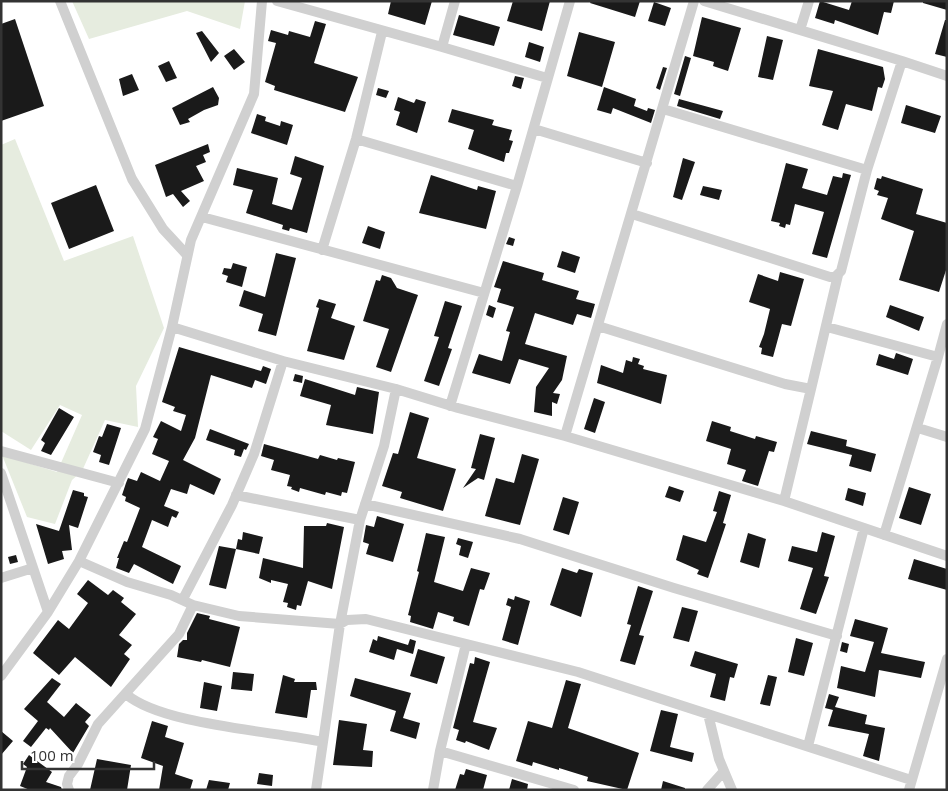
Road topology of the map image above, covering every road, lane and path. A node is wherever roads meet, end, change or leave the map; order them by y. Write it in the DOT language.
graph roads {
  1 [pos="60,1"];
  2 [pos="262,1"];
  3 [pos="277,1"];
  4 [pos="455,1"];
  5 [pos="570,1"];
  6 [pos="694,1"];
  7 [pos="704,1"];
  8 [pos="809,1"];
  9 [pos="800,30"];
  10 [pos="382,32"];
  11 [pos="442,47"];
  12 [pos="902,61"];
  13 [pos="947,76"];
  14 [pos="547,78"];
  15 [pos="663,109"];
  16 [pos="534,128"];
  17 [pos="356,139"];
  18 [pos="647,163"];
  19 [pos="867,170"];
  20 [pos="517,186"];
  21 [pos="632,214"];
  22 [pos="202,217"];
  23 [pos="322,250"];
  24 [pos="187,255"];
  25 [pos="838,275"];
  26 [pos="484,293"];
  27 [pos="947,324"];
  28 [pos="598,326"];
  29 [pos="172,327"];
  30 [pos="827,327"];
  31 [pos="938,357"];
  32 [pos="283,361"];
  33 [pos="396,389"];
  34 [pos="811,389"];
  35 [pos="450,406"];
  36 [pos="918,428"];
  37 [pos="565,436"];
  38 [pos="947,437"];
  39 [pos="1,451"];
  40 [pos="1,473"];
  41 [pos="119,483"];
  42 [pos="236,495"];
  43 [pos="784,501"];
  44 [pos="365,504"];
  45 [pos="360,520"];
  46 [pos="864,528"];
  47 [pos="884,535"];
  48 [pos="947,556"];
  49 [pos="79,561"];
  50 [pos="33,568"];
  51 [pos="1,578"];
  52 [pos="183,600"];
  53 [pos="193,605"];
  54 [pos="48,612"];
  55 [pos="340,624"];
  56 [pos="837,636"];
  57 [pos="466,644"];
  58 [pos="947,659"];
  59 [pos="1,676"];
  60 [pos="126,694"];
  61 [pos="708,714"];
  62 [pos="323,742"];
  63 [pos="808,746"];
  64 [pos="440,751"];
  65 [pos="724,771"];
  66 [pos="910,785"];
  67 [pos="69,790"];
  68 [pos="316,790"];
  69 [pos="433,790"];
  70 [pos="574,790"];
  71 [pos="707,790"];
  72 [pos="732,790"];
  1 -- 24 [label="street"];
  2 -- 22 [label="street"];
  3 -- 10 [label="street"];
  4 -- 11 [label="street"];
  5 -- 14 [label="street"];
  6 -- 15 [label="street"];
  7 -- 9 [label="street"];
  8 -- 9 [label="street"];
  9 -- 12 [label="street"];
  10 -- 11 [label="street"];
  10 -- 17 [label="street"];
  11 -- 14 [label="street"];
  12 -- 13 [label="street"];
  12 -- 19 [label="street"];
  14 -- 16 [label="street"];
  15 -- 18 [label="street"];
  15 -- 19 [label="street"];
  16 -- 18 [label="street"];
  16 -- 20 [label="street"];
  17 -- 20 [label="street"];
  17 -- 23 [label="street"];
  18 -- 21 [label="street"];
  19 -- 25 [label="street"];
  20 -- 26 [label="street"];
  21 -- 25 [label="street"];
  21 -- 28 [label="street"];
  22 -- 23 [label="street"];
  22 -- 24 [label="street"];
  23 -- 26 [label="street"];
  24 -- 29 [label="street"];
  25 -- 30 [label="street"];
  26 -- 35 [label="street"];
  27 -- 31 [label="street"];
  28 -- 34 [label="street"];
  28 -- 37 [label="street"];
  29 -- 32 [label="street"];
  29 -- 41 [label="street"];
  30 -- 31 [label="street"];
  30 -- 34 [label="street"];
  31 -- 36 [label="street"];
  32 -- 33 [label="street"];
  32 -- 42 [label="street"];
  33 -- 35 [label="street"];
  33 -- 44 [label="street"];
  34 -- 43 [label="street"];
  35 -- 37 [label="street"];
  36 -- 38 [label="street"];
  36 -- 47 [label="street"];
  37 -- 43 [label="street"];
  39 -- 41 [label="street"];
  40 -- 50 [label="street"];
  41 -- 49 [label="street"];
  42 -- 45 [label="street"];
  42 -- 52 [label="street"];
  43 -- 46 [label="street"];
  44 -- 45 [label="street"];
  44 -- 56 [label="street"];
  45 -- 55 [label="street"];
  46 -- 47 [label="street"];
  46 -- 56 [label="street"];
  47 -- 48 [label="street"];
  49 -- 52 [label="street"];
  49 -- 54 [label="street"];
  50 -- 51 [label="street"];
  50 -- 54 [label="street"];
  52 -- 53 [label="street"];
  53 -- 55 [label="street"];
  53 -- 60 [label="street"];
  54 -- 59 [label="street"];
  55 -- 57 [label="street"];
  55 -- 62 [label="street"];
  56 -- 63 [label="street"];
  57 -- 61 [label="street"];
  57 -- 64 [label="street"];
  58 -- 66 [label="street"];
  60 -- 62 [label="street"];
  60 -- 67 [label="street"];
  61 -- 63 [label="street"];
  61 -- 65 [label="street"];
  62 -- 68 [label="street"];
  63 -- 66 [label="street"];
  64 -- 69 [label="street"];
  64 -- 70 [label="street"];
  65 -- 71 [label="street"];
  65 -- 72 [label="street"];
}
